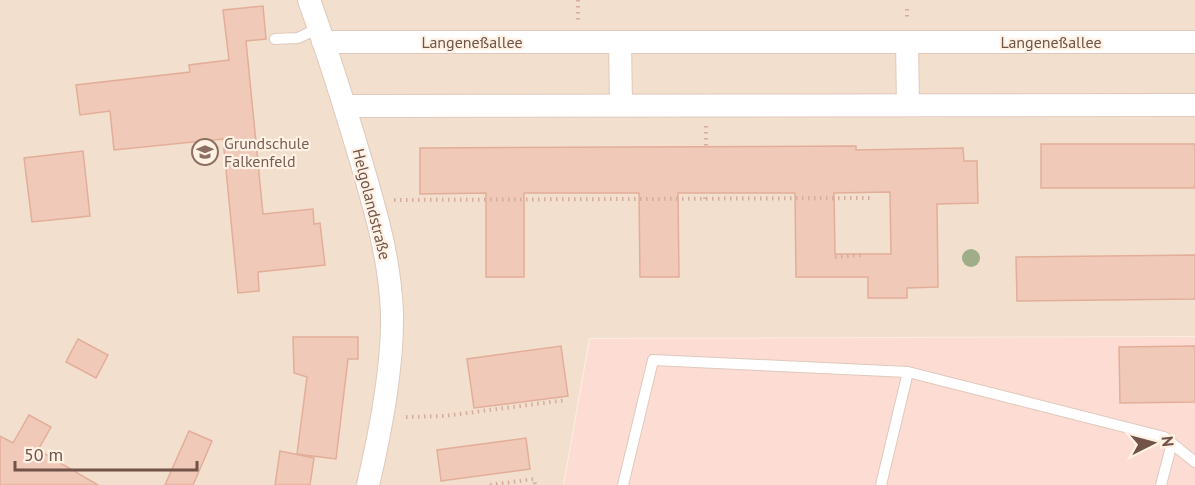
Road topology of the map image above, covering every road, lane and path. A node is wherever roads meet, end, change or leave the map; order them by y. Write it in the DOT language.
graph roads {
  1 [pos="309,0"];
  2 [pos="321,35"];
  3 [pos="275,39"];
  4 [pos="620,42"];
  5 [pos="907,42"];
  6 [pos="1195,42"];
  7 [pos="908,105"];
  8 [pos="1195,105"];
  9 [pos="345,106"];
  10 [pos="621,106"];
  11 [pos="705,193"];
  12 [pos="870,198"];
  13 [pos="705,199"];
  14 [pos="373,200"];
  15 [pos="861,255"];
  16 [pos="835,256"];
  17 [pos="909,372"];
  18 [pos="566,400"];
  19 [pos="381,417"];
  20 [pos="1172,443"];
  21 [pos="1195,462"];
  22 [pos="368,485"];
  23 [pos="490,485"];
  24 [pos="535,485"];
  25 [pos="623,485"];
  26 [pos="881,485"];
  27 [pos="1161,485"];
  1 -- 2 [label="street, Helgolandstraße"];
  2 -- 3 [label="lane"];
  2 -- 4 [label="street, Langeneßallee"];
  2 -- 9 [label="street, Helgolandstraße"];
  4 -- 5 [label="street, Langeneßallee"];
  4 -- 10 [label="street"];
  5 -- 6 [label="street, Langeneßallee"];
  5 -- 7 [label="street"];
  7 -- 8 [label="street"];
  7 -- 10 [label="street"];
  9 -- 10 [label="street"];
  9 -- 14 [label="street, Helgolandstraße"];
  11 -- 13 [label="path"];
  12 -- 13 [label="path"];
  13 -- 14 [label="path"];
  14 -- 19 [label="street, Helgolandstraße"];
  15 -- 16 [label="path"];
  17 -- 20 [label="lane"];
  17 -- 25 [label="lane"];
  17 -- 26 [label="lane"];
  18 -- 19 [label="path"];
  19 -- 22 [label="street, Helgolandstraße"];
  20 -- 21 [label="lane"];
  20 -- 27 [label="lane"];
  23 -- 24 [label="path"];
}
